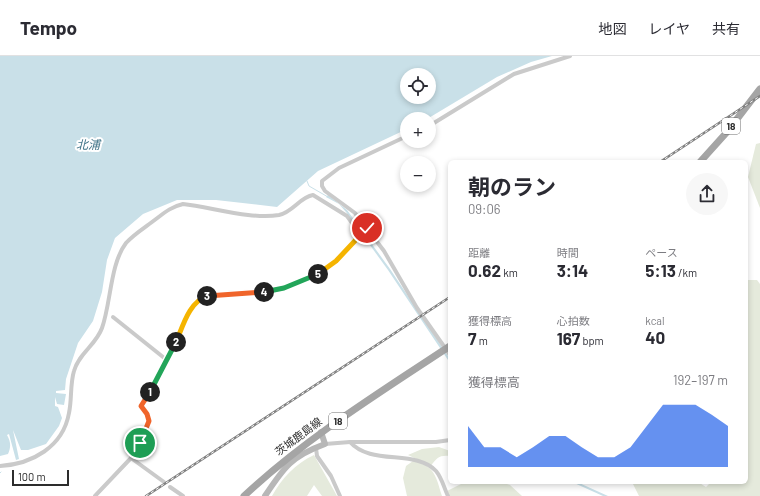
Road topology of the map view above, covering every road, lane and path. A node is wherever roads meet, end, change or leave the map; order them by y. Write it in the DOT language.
graph roads {
  1 [pos="570,56"];
  2 [pos="760,89"];
  3 [pos="436,122"];
  4 [pos="400,139"];
  5 [pos="702,160"];
  6 [pos="367,228"];
  7 [pos="360,234"];
  8 [pos="113,317"];
  9 [pos="446,351"];
  10 [pos="168,361"];
  11 [pos="321,432"];
  12 [pos="448,440"];
  13 [pos="350,442"];
  14 [pos="325,444"];
  15 [pos="316,448"];
  16 [pos="131,458"];
  17 [pos="0,466"];
  18 [pos="267,474"];
  19 [pos="275,481"];
  20 [pos="164,482"];
  21 [pos="170,487"];
  22 [pos="95,496"];
  23 [pos="183,496"];
  24 [pos="244,496"];
  25 [pos="265,496"];
  26 [pos="340,496"];
  27 [pos="448,496"];
  1 -- 3 [label="street"];
  2 -- 5 [label="main road, 18"];
  4 -- 6 [label="street"];
  6 -- 7 [label="street"];
  6 -- 9 [label="street"];
  7 -- 10 [label="street"];
  7 -- 17 [label="street"];
  8 -- 10 [label="street"];
  9 -- 11 [label="main road, 茨城鹿島線 / 18"];
  10 -- 16 [label="street"];
  11 -- 14 [label="main road"];
  11 -- 18 [label="main road, 茨城鹿島線 / 18"];
  12 -- 13 [label="street"];
  13 -- 14 [label="street"];
  13 -- 27 [label="street"];
  14 -- 15 [label="main road"];
  15 -- 19 [label="main road"];
  15 -- 26 [label="street"];
  16 -- 20 [label="street"];
  16 -- 22 [label="street"];
  18 -- 19 [label="main road"];
  18 -- 24 [label="main road, 茨城鹿島線 / 18"];
  19 -- 25 [label="main road"];
  21 -- 23 [label="street"];
}
